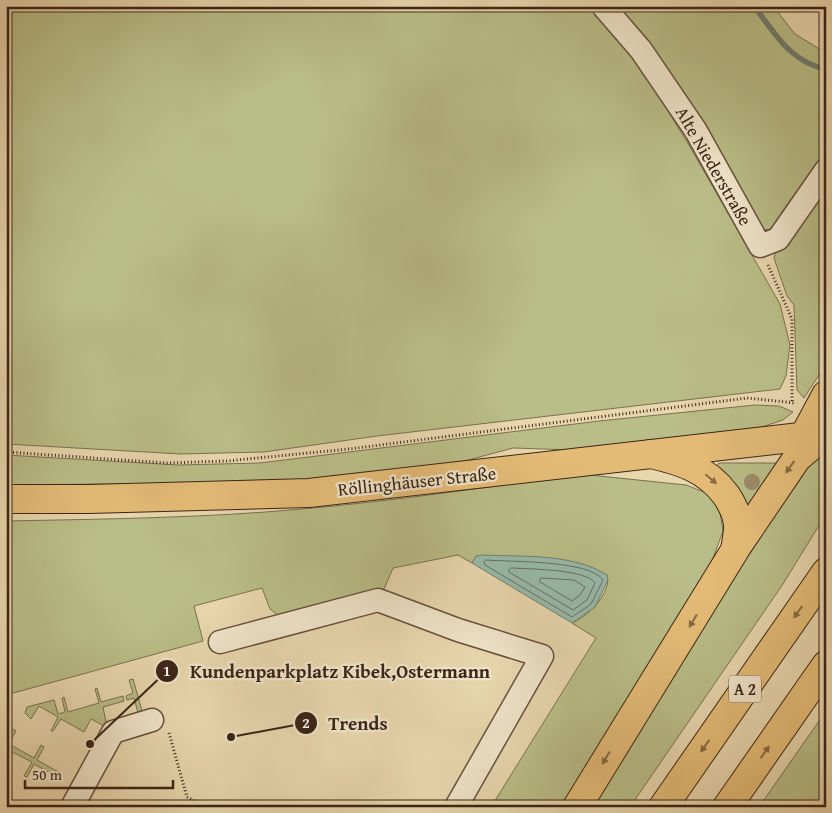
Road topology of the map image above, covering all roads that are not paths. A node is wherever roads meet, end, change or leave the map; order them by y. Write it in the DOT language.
graph roads {
  1 [pos="603,6"];
  2 [pos="826,170"];
  3 [pos="820,421"];
  4 [pos="651,454"];
  5 [pos="6,499"];
  6 [pos="735,550"];
  7 [pos="826,572"];
  8 [pos="220,642"];
  9 [pos="826,665"];
  10 [pos="159,723"];
  11 [pos="72,807"];
  12 [pos="456,807"];
  13 [pos="577,807"];
  14 [pos="663,807"];
  15 [pos="727,807"];
  1 -- 2 [label="street, Alte Niederstraße"];
  3 -- 4 [label="main road, Röllinghäuser Straße"];
  3 -- 6 [label="main road, one-way"];
  4 -- 5 [label="main road, Röllinghäuser Straße"];
  4 -- 6 [label="main road, one-way"];
  6 -- 13 [label="main road, one-way"];
  7 -- 14 [label="main road, A 2, one-way"];
  8 -- 12 [label="street"];
  15 -- 9 [label="main road, one-way"];
  10 -- 11 [label="street"];
}
